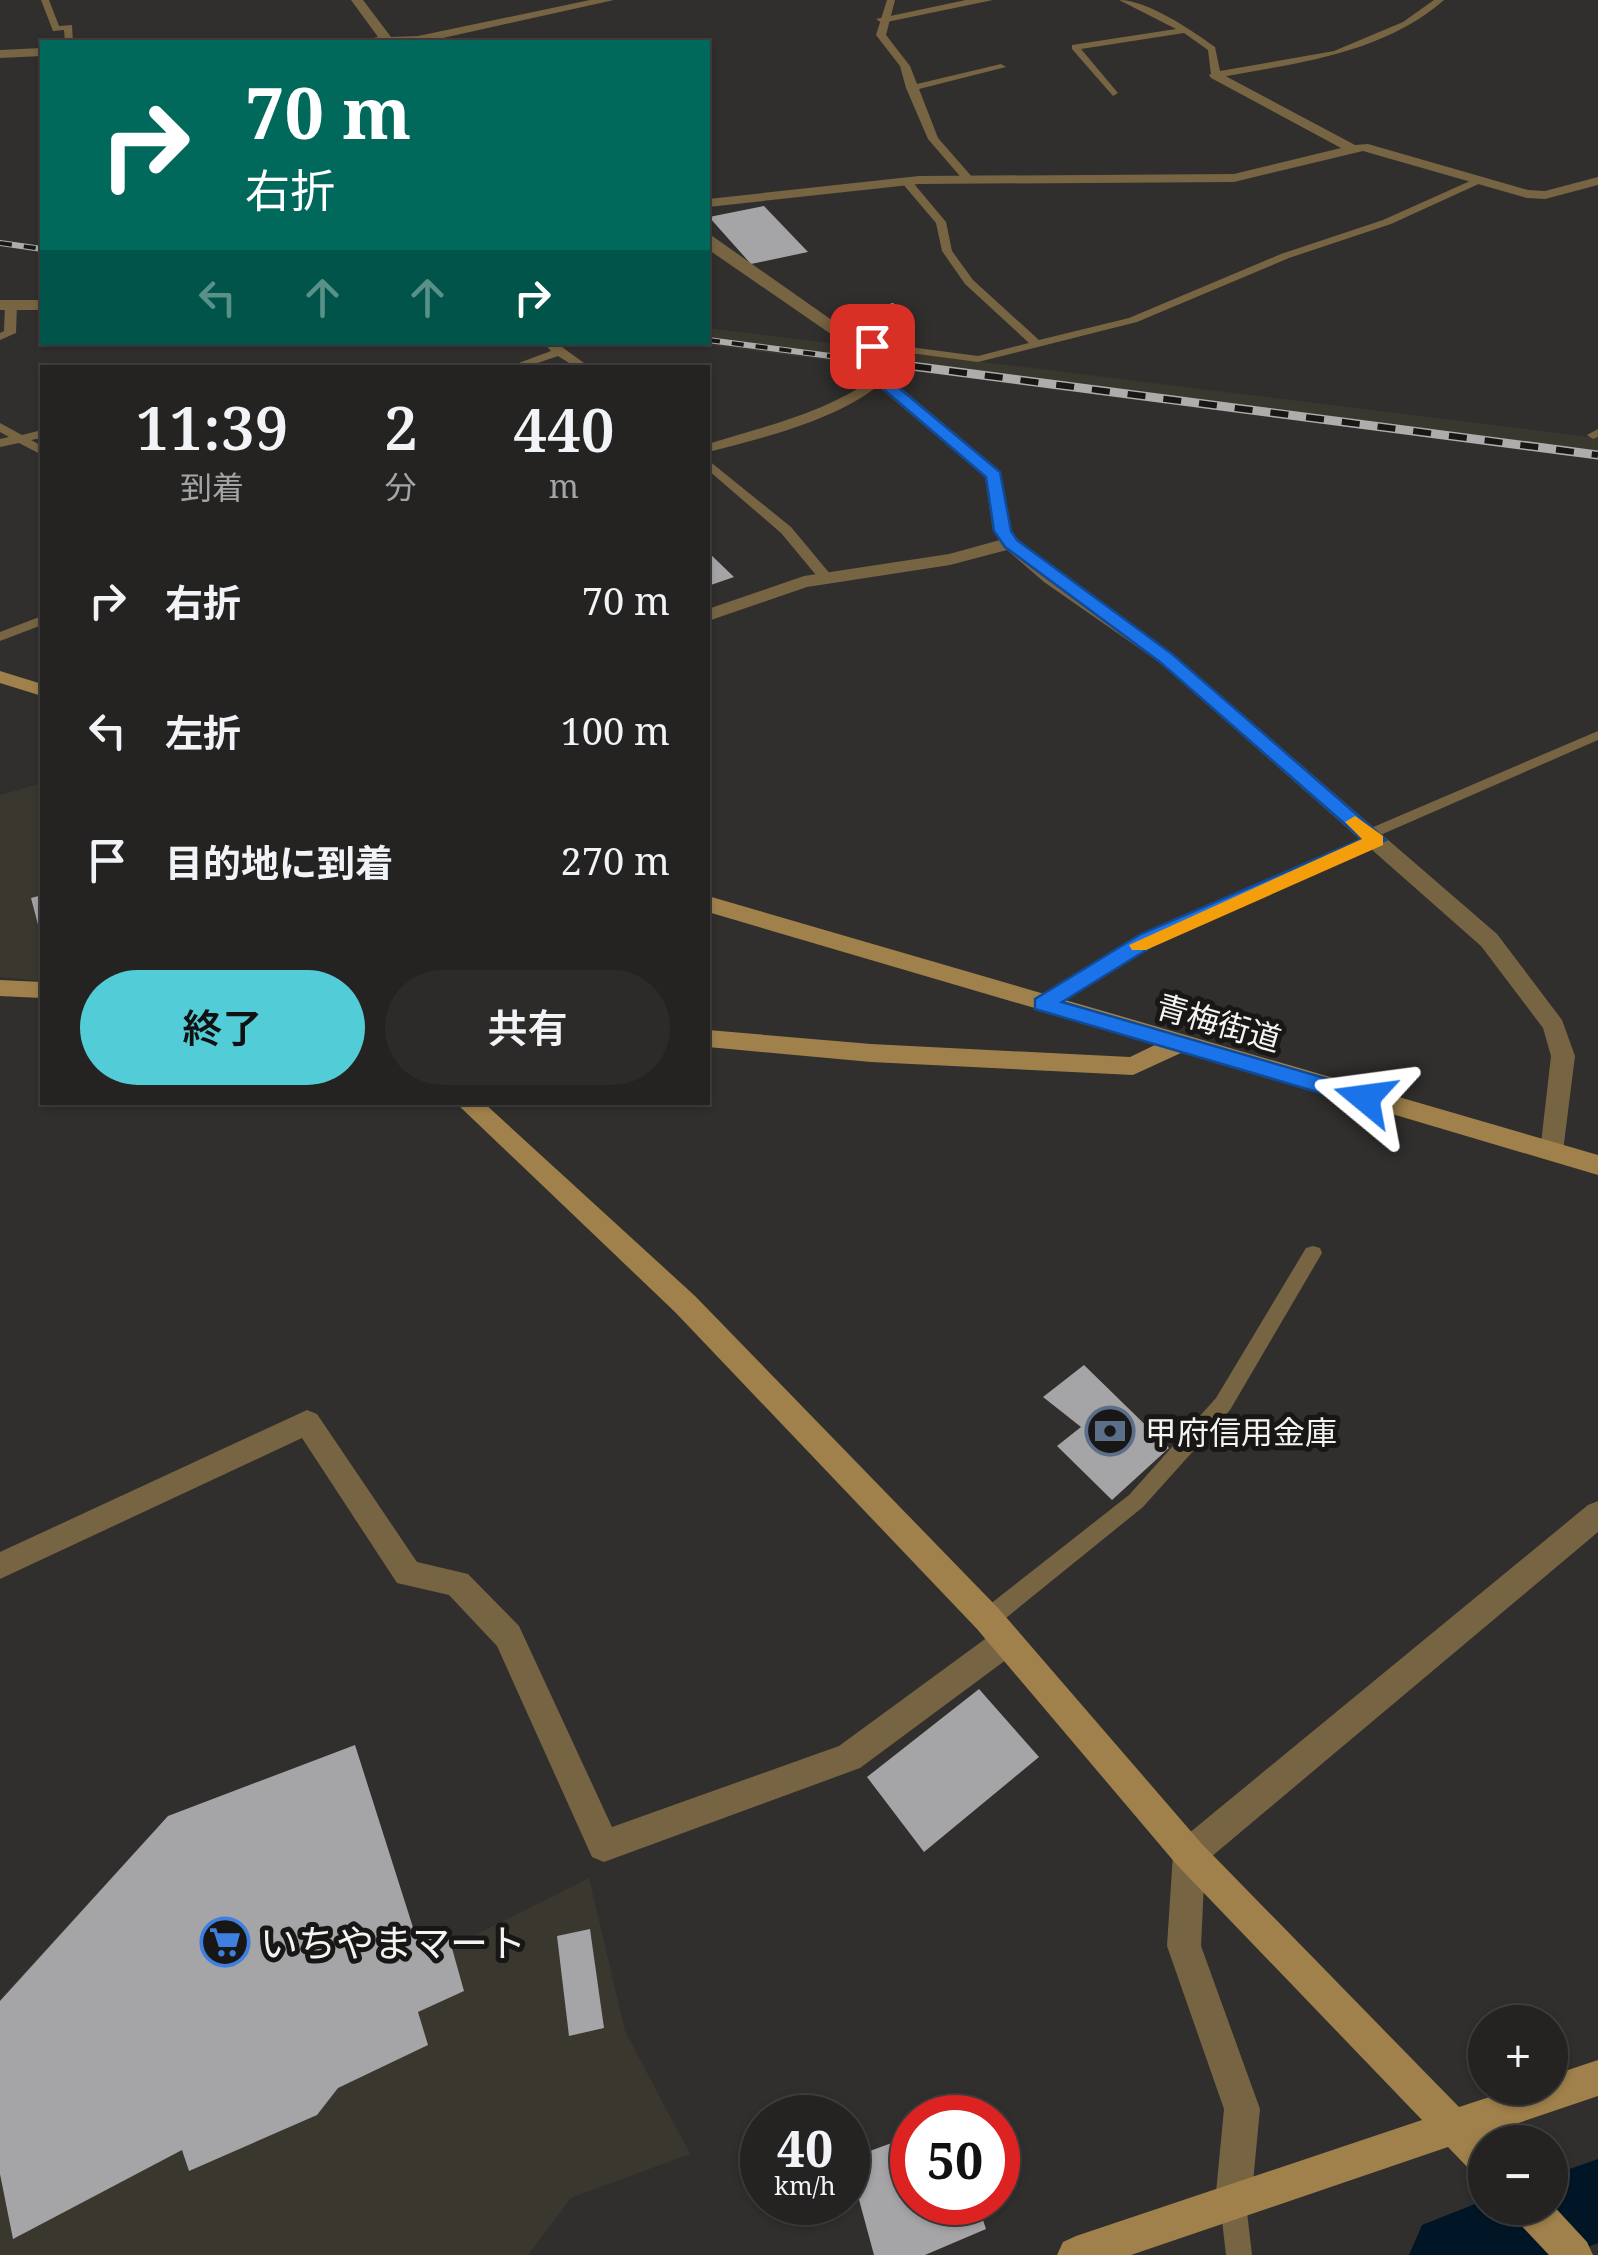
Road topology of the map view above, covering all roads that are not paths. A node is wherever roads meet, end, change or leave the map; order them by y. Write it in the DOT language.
graph roads {
  1 [pos="45,0"];
  2 [pos="357,0"];
  3 [pos="608,0"];
  4 [pos="892,0"];
  5 [pos="988,0"];
  6 [pos="1122,0"];
  7 [pos="1440,0"];
  8 [pos="882,19"];
  9 [pos="482,28"];
  10 [pos="1186,30"];
  11 [pos="69,40"];
  12 [pos="387,40"];
  13 [pos="401,40"];
  14 [pos="501,40"];
  15 [pos="40,52"];
  16 [pos="0,54"];
  17 [pos="1001,67"];
  18 [pos="1216,76"];
  19 [pos="911,88"];
  20 [pos="1114,92"];
  21 [pos="1350,148"];
  22 [pos="970,180"];
  23 [pos="1479,180"];
  24 [pos="906,181"];
  25 [pos="1598,181"];
  26 [pos="710,202"];
  27 [pos="710,239"];
  28 [pos="40,304"];
  29 [pos="6,305"];
  30 [pos="0,337"];
  31 [pos="1037,344"];
  32 [pos="551,345"];
  33 [pos="872,346"];
  34 [pos="559,352"];
  35 [pos="519,365"];
  36 [pos="581,365"];
  37 [pos="880,379"];
  38 [pos="0,426"];
  39 [pos="40,434"];
  40 [pos="15,439"];
  41 [pos="0,442"];
  42 [pos="710,447"];
  43 [pos="40,450"];
  44 [pos="710,466"];
  45 [pos="1011,543"];
  46 [pos="826,578"];
  47 [pos="710,614"];
  48 [pos="40,621"];
  49 [pos="0,637"];
  50 [pos="0,677"];
  51 [pos="40,689"];
  52 [pos="1598,735"];
  53 [pos="1373,838"];
  54 [pos="710,905"];
  55 [pos="0,988"];
  56 [pos="40,990"];
  57 [pos="1043,1004"];
  58 [pos="710,1039"];
  59 [pos="1177,1044"];
  60 [pos="470,1105"];
  61 [pos="1554,1152"];
  62 [pos="1598,1164"];
  63 [pos="1313,1252"];
  64 [pos="1598,1514"];
  65 [pos="0,1566"];
  66 [pos="998,1630"];
  67 [pos="1190,1854"];
  68 [pos="1598,2078"];
  69 [pos="1457,2129"];
  70 [pos="1468,2141"];
  71 [pos="1233,2203"];
  72 [pos="1546,2225"];
  73 [pos="1076,2255"];
  74 [pos="1239,2255"];
  75 [pos="1574,2255"];
  1 -- 11 [label="lane"];
  2 -- 12 [label="street"];
  3 -- 9 [label="street"];
  4 -- 8 [label="lane"];
  5 -- 8 [label="street"];
  6 -- 10 [label="lane"];
  7 -- 18 [label="lane"];
  8 -- 19 [label="lane"];
  9 -- 13 [label="street"];
  9 -- 14 [label="street"];
  10 -- 18 [label="lane"];
  10 -- 20 [label="lane"];
  15 -- 16 [label="street"];
  17 -- 19 [label="lane"];
  18 -- 21 [label="street"];
  19 -- 22 [label="lane"];
  21 -- 22 [label="street"];
  21 -- 23 [label="street"];
  22 -- 24 [label="street"];
  23 -- 25 [label="street"];
  23 -- 31 [label="lane"];
  24 -- 26 [label="street"];
  24 -- 31 [label="lane"];
  27 -- 33 [label="street"];
  28 -- 29 [label="street"];
  29 -- 30 [label="lane"];
  31 -- 33 [label="lane"];
  32 -- 34 [label="lane"];
  33 -- 37 [label="street"];
  34 -- 35 [label="lane"];
  34 -- 36 [label="lane"];
  37 -- 42 [label="lane"];
  37 -- 45 [label="street"];
  38 -- 40 [label="lane"];
  39 -- 40 [label="lane"];
  40 -- 41 [label="lane"];
  40 -- 43 [label="lane"];
  44 -- 46 [label="lane"];
  45 -- 46 [label="street"];
  45 -- 53 [label="street"];
  46 -- 47 [label="street"];
  48 -- 49 [label="lane"];
  50 -- 51 [label="street"];
  52 -- 53 [label="lane"];
  53 -- 57 [label="lane"];
  53 -- 61 [label="street"];
  54 -- 57 [label="street, 青梅街道"];
  55 -- 56 [label="street"];
  57 -- 59 [label="street, 青梅街道"];
  58 -- 59 [label="street"];
  59 -- 61 [label="street, 青梅街道"];
  60 -- 66 [label="street"];
  61 -- 62 [label="street, 青梅街道"];
  63 -- 66 [label="lane"];
  64 -- 67 [label="street"];
  65 -- 66 [label="street"];
  66 -- 67 [label="street"];
  67 -- 69 [label="street"];
  67 -- 71 [label="street"];
  68 -- 69 [label="street"];
  69 -- 70 [label="street"];
  69 -- 71 [label="street"];
  71 -- 73 [label="street"];
  71 -- 74 [label="lane"];
  72 -- 75 [label="street"];
}
